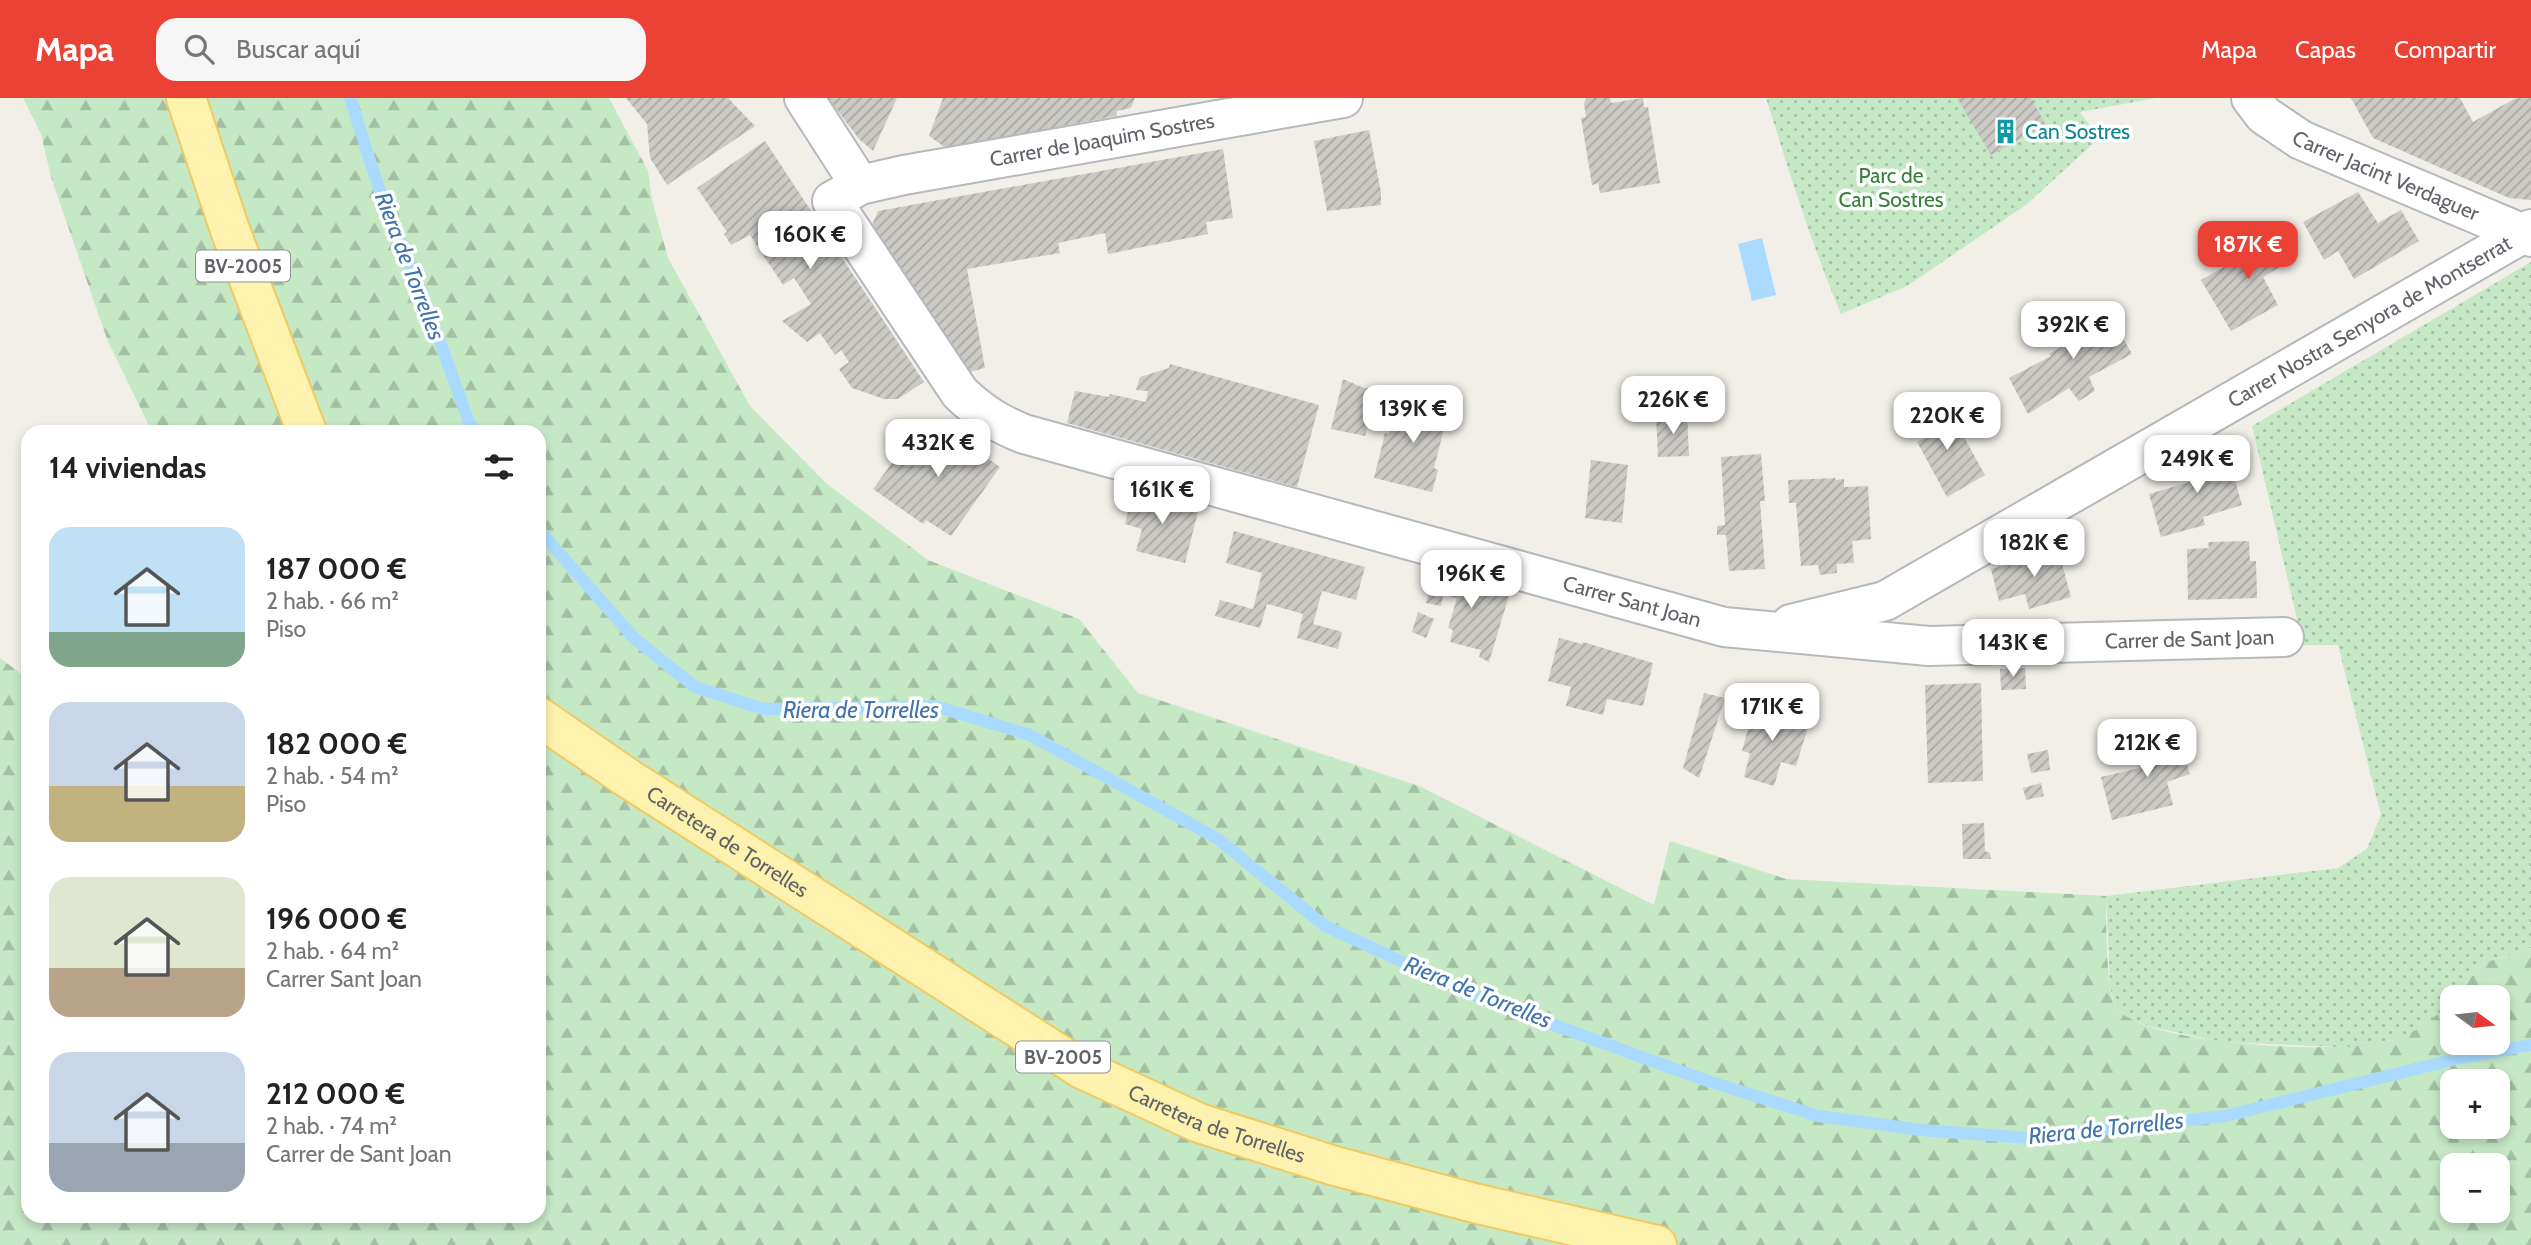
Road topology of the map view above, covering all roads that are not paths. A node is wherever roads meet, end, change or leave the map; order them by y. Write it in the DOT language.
graph roads {
  1 [pos="186,98"];
  2 [pos="804,98"];
  3 [pos="1343,98"];
  4 [pos="2251,98"];
  5 [pos="860,185"];
  6 [pos="2528,233"];
  7 [pos="304,425"];
  8 [pos="1916,583"];
  9 [pos="1758,632"];
  10 [pos="2284,637"];
  11 [pos="1929,646"];
  12 [pos="546,722"];
  13 [pos="1657,1245"];
  1 -- 7 [label="main road, BV-2005"];
  2 -- 5 [label="street"];
  3 -- 5 [label="street, Carrer de Joaquim Sostres"];
  4 -- 6 [label="street, Carrer Jacint Verdaguer"];
  5 -- 9 [label="street, Carrer Sant Joan"];
  6 -- 8 [label="street, Carrer Nostra Senyora de Montserrat"];
  8 -- 9 [label="street, Carrer Nostra Senyora de Montserrat"];
  8 -- 11 [label="street"];
  9 -- 11 [label="street, Carrer de Sant Joan"];
  10 -- 11 [label="street, Carrer de Sant Joan"];
  12 -- 13 [label="main road, Carretera de Torrelles / BV-2005"];
}
